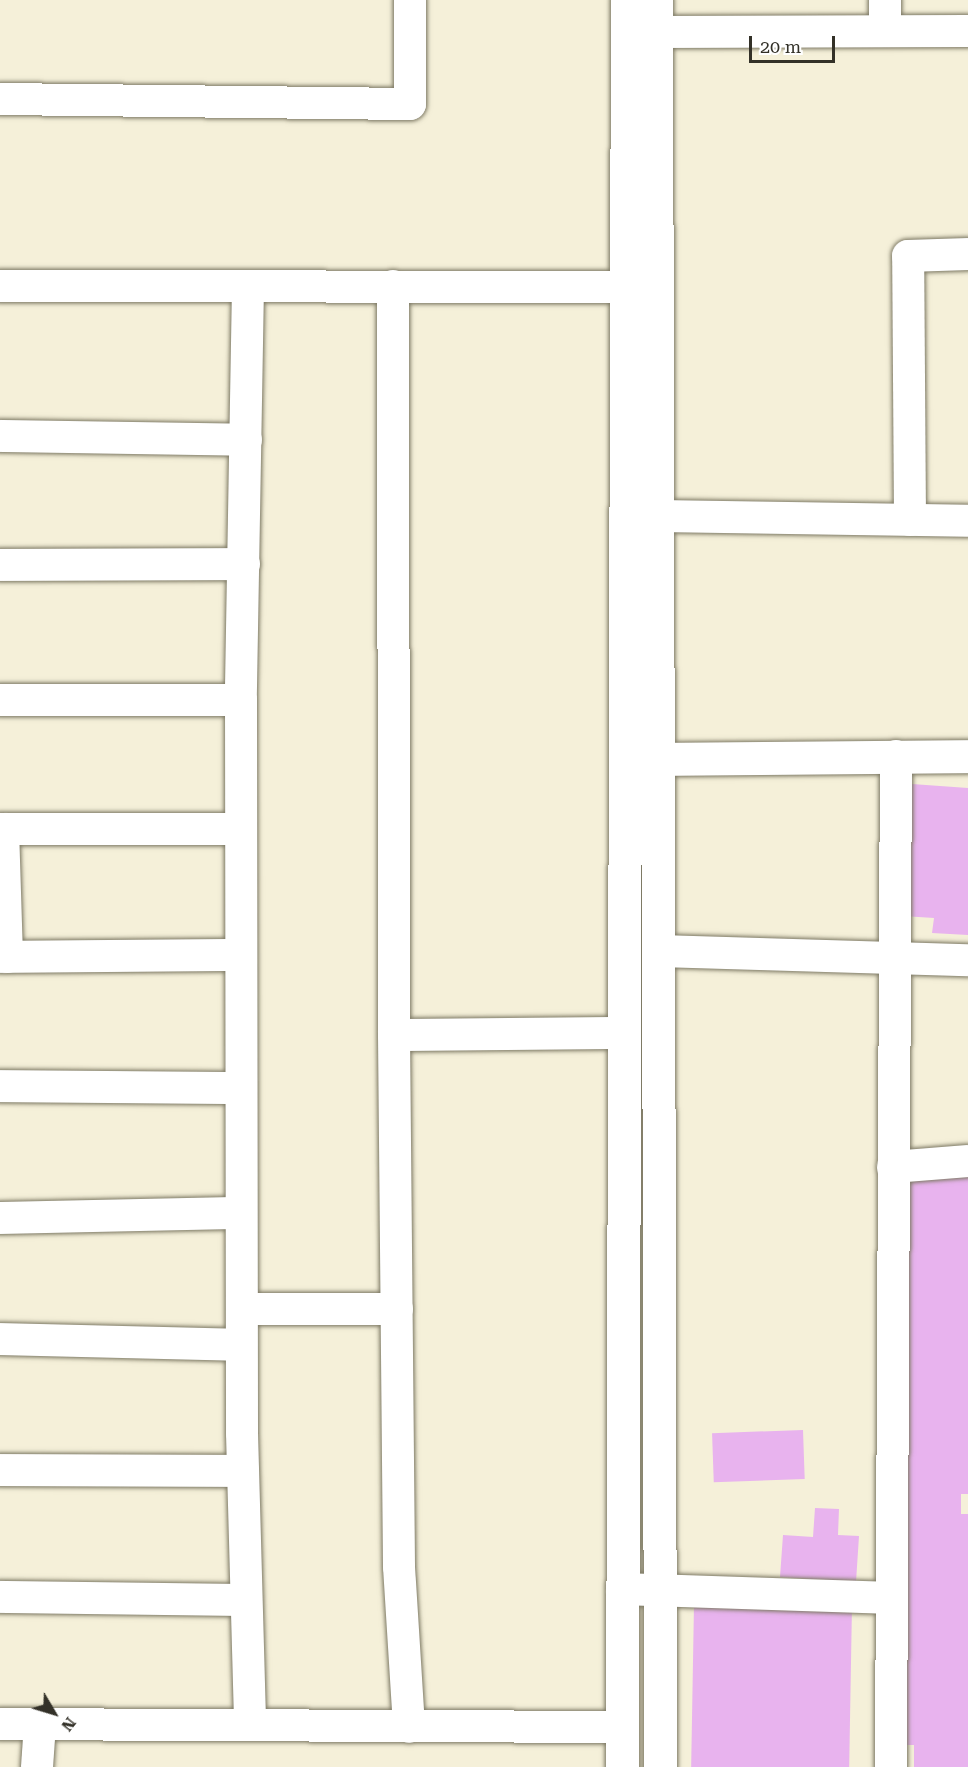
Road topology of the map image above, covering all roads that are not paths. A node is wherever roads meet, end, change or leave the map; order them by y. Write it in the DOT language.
graph roads {
  1 [pos="410,0"];
  2 [pos="627,0"];
  3 [pos="656,0"];
  4 [pos="885,0"];
  5 [pos="885,31"];
  6 [pos="968,31"];
  7 [pos="656,32"];
  8 [pos="0,99"];
  9 [pos="968,254"];
  10 [pos="0,286"];
  11 [pos="248,286"];
  12 [pos="393,286"];
  13 [pos="625,286"];
  14 [pos="0,436"];
  15 [pos="246,440"];
  16 [pos="658,516"];
  17 [pos="910,520"];
  18 [pos="968,521"];
  19 [pos="244,564"];
  20 [pos="0,565"];
  21 [pos="0,700"];
  22 [pos="242,700"];
  23 [pos="896,756"];
  24 [pos="968,756"];
  25 [pos="622,759"];
  26 [pos="659,759"];
  27 [pos="2,829"];
  28 [pos="241,829"];
  29 [pos="659,951"];
  30 [pos="241,956"];
  31 [pos="3,957"];
  32 [pos="894,957"];
  33 [pos="968,960"];
  34 [pos="622,1033"];
  35 [pos="394,1035"];
  36 [pos="0,1086"];
  37 [pos="241,1088"];
  38 [pos="968,1161"];
  39 [pos="893,1167"];
  40 [pos="241,1213"];
  41 [pos="0,1218"];
  42 [pos="242,1309"];
  43 [pos="397,1309"];
  44 [pos="0,1339"];
  45 [pos="242,1345"];
  46 [pos="0,1470"];
  47 [pos="243,1472"];
  48 [pos="622,1589"];
  49 [pos="660,1592"];
  50 [pos="0,1597"];
  51 [pos="892,1598"];
  52 [pos="246,1600"];
  53 [pos="0,1724"];
  54 [pos="40,1724"];
  55 [pos="250,1725"];
  56 [pos="409,1727"];
  57 [pos="622,1727"];
  58 [pos="37,1767"];
  59 [pos="622,1767"];
  60 [pos="660,1767"];
  61 [pos="891,1767"];
  1 -- 8 [label="street"];
  2 -- 13 [label="street"];
  3 -- 7 [label="street"];
  4 -- 5 [label="street"];
  5 -- 6 [label="street"];
  5 -- 7 [label="street"];
  7 -- 16 [label="street"];
  9 -- 17 [label="street"];
  10 -- 11 [label="street"];
  11 -- 12 [label="street"];
  11 -- 15 [label="street"];
  12 -- 13 [label="street"];
  12 -- 35 [label="street"];
  13 -- 25 [label="street"];
  14 -- 15 [label="street"];
  15 -- 19 [label="street"];
  16 -- 17 [label="street"];
  16 -- 26 [label="street"];
  17 -- 18 [label="street"];
  19 -- 20 [label="street"];
  19 -- 22 [label="street"];
  21 -- 22 [label="street"];
  22 -- 28 [label="street"];
  23 -- 24 [label="street"];
  23 -- 26 [label="street"];
  23 -- 32 [label="street"];
  25 -- 26 [label="street"];
  25 -- 34 [label="street"];
  26 -- 29 [label="street"];
  27 -- 28 [label="street"];
  27 -- 31 [label="street"];
  28 -- 30 [label="street"];
  29 -- 32 [label="street"];
  29 -- 49 [label="street"];
  30 -- 31 [label="street"];
  30 -- 37 [label="street"];
  32 -- 33 [label="street"];
  32 -- 39 [label="street"];
  34 -- 35 [label="street"];
  34 -- 48 [label="street"];
  35 -- 43 [label="street"];
  36 -- 37 [label="street"];
  37 -- 40 [label="street"];
  38 -- 39 [label="street"];
  39 -- 51 [label="street"];
  40 -- 41 [label="street"];
  40 -- 42 [label="street"];
  42 -- 43 [label="street"];
  42 -- 45 [label="street"];
  43 -- 56 [label="street"];
  44 -- 45 [label="street"];
  45 -- 47 [label="street"];
  46 -- 47 [label="street"];
  47 -- 52 [label="street"];
  48 -- 49 [label="street"];
  48 -- 57 [label="street"];
  49 -- 51 [label="street"];
  49 -- 60 [label="street"];
  50 -- 52 [label="street"];
  51 -- 61 [label="street"];
  52 -- 55 [label="street"];
  53 -- 54 [label="street"];
  54 -- 55 [label="street"];
  54 -- 58 [label="street"];
  55 -- 56 [label="street"];
  56 -- 57 [label="street"];
  57 -- 59 [label="street"];
}
